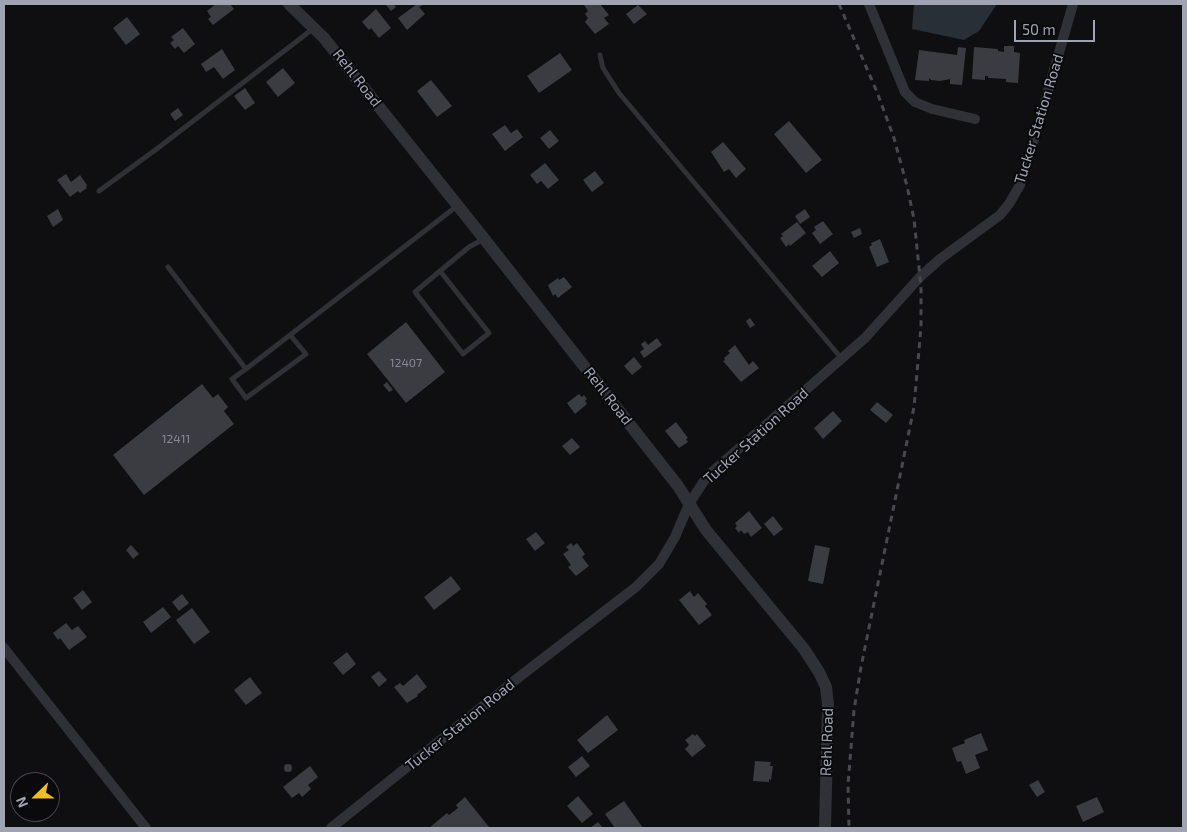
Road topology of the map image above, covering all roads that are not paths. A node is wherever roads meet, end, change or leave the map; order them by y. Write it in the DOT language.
graph roads {
  1 [pos="289,4"];
  2 [pos="869,4"];
  3 [pos="1073,4"];
  4 [pos="315,28"];
  5 [pos="600,55"];
  6 [pos="975,119"];
  7 [pos="99,191"];
  8 [pos="458,206"];
  9 [pos="484,239"];
  10 [pos="168,267"];
  11 [pos="440,271"];
  12 [pos="290,335"];
  13 [pos="842,360"];
  14 [pos="246,369"];
  15 [pos="689,504"];
  16 [pos="4,648"];
  17 [pos="146,828"];
  18 [pos="331,828"];
  19 [pos="825,828"];
  1 -- 4 [label="street, Rehl Road"];
  2 -- 6 [label="street"];
  3 -- 13 [label="street, Tucker Station Road"];
  4 -- 7 [label="lane"];
  4 -- 8 [label="street, Rehl Road"];
  5 -- 13 [label="lane"];
  8 -- 9 [label="street, Rehl Road"];
  8 -- 12 [label="lane"];
  9 -- 11 [label="lane"];
  9 -- 15 [label="street, Rehl Road"];
  10 -- 14 [label="lane"];
  11 -- 11 [label="lane"];
  12 -- 14 [label="lane"];
  12 -- 14 [label="lane"];
  13 -- 15 [label="street, Tucker Station Road"];
  15 -- 18 [label="street, Tucker Station Road"];
  15 -- 19 [label="street, Rehl Road"];
  16 -- 17 [label="street"];
}
